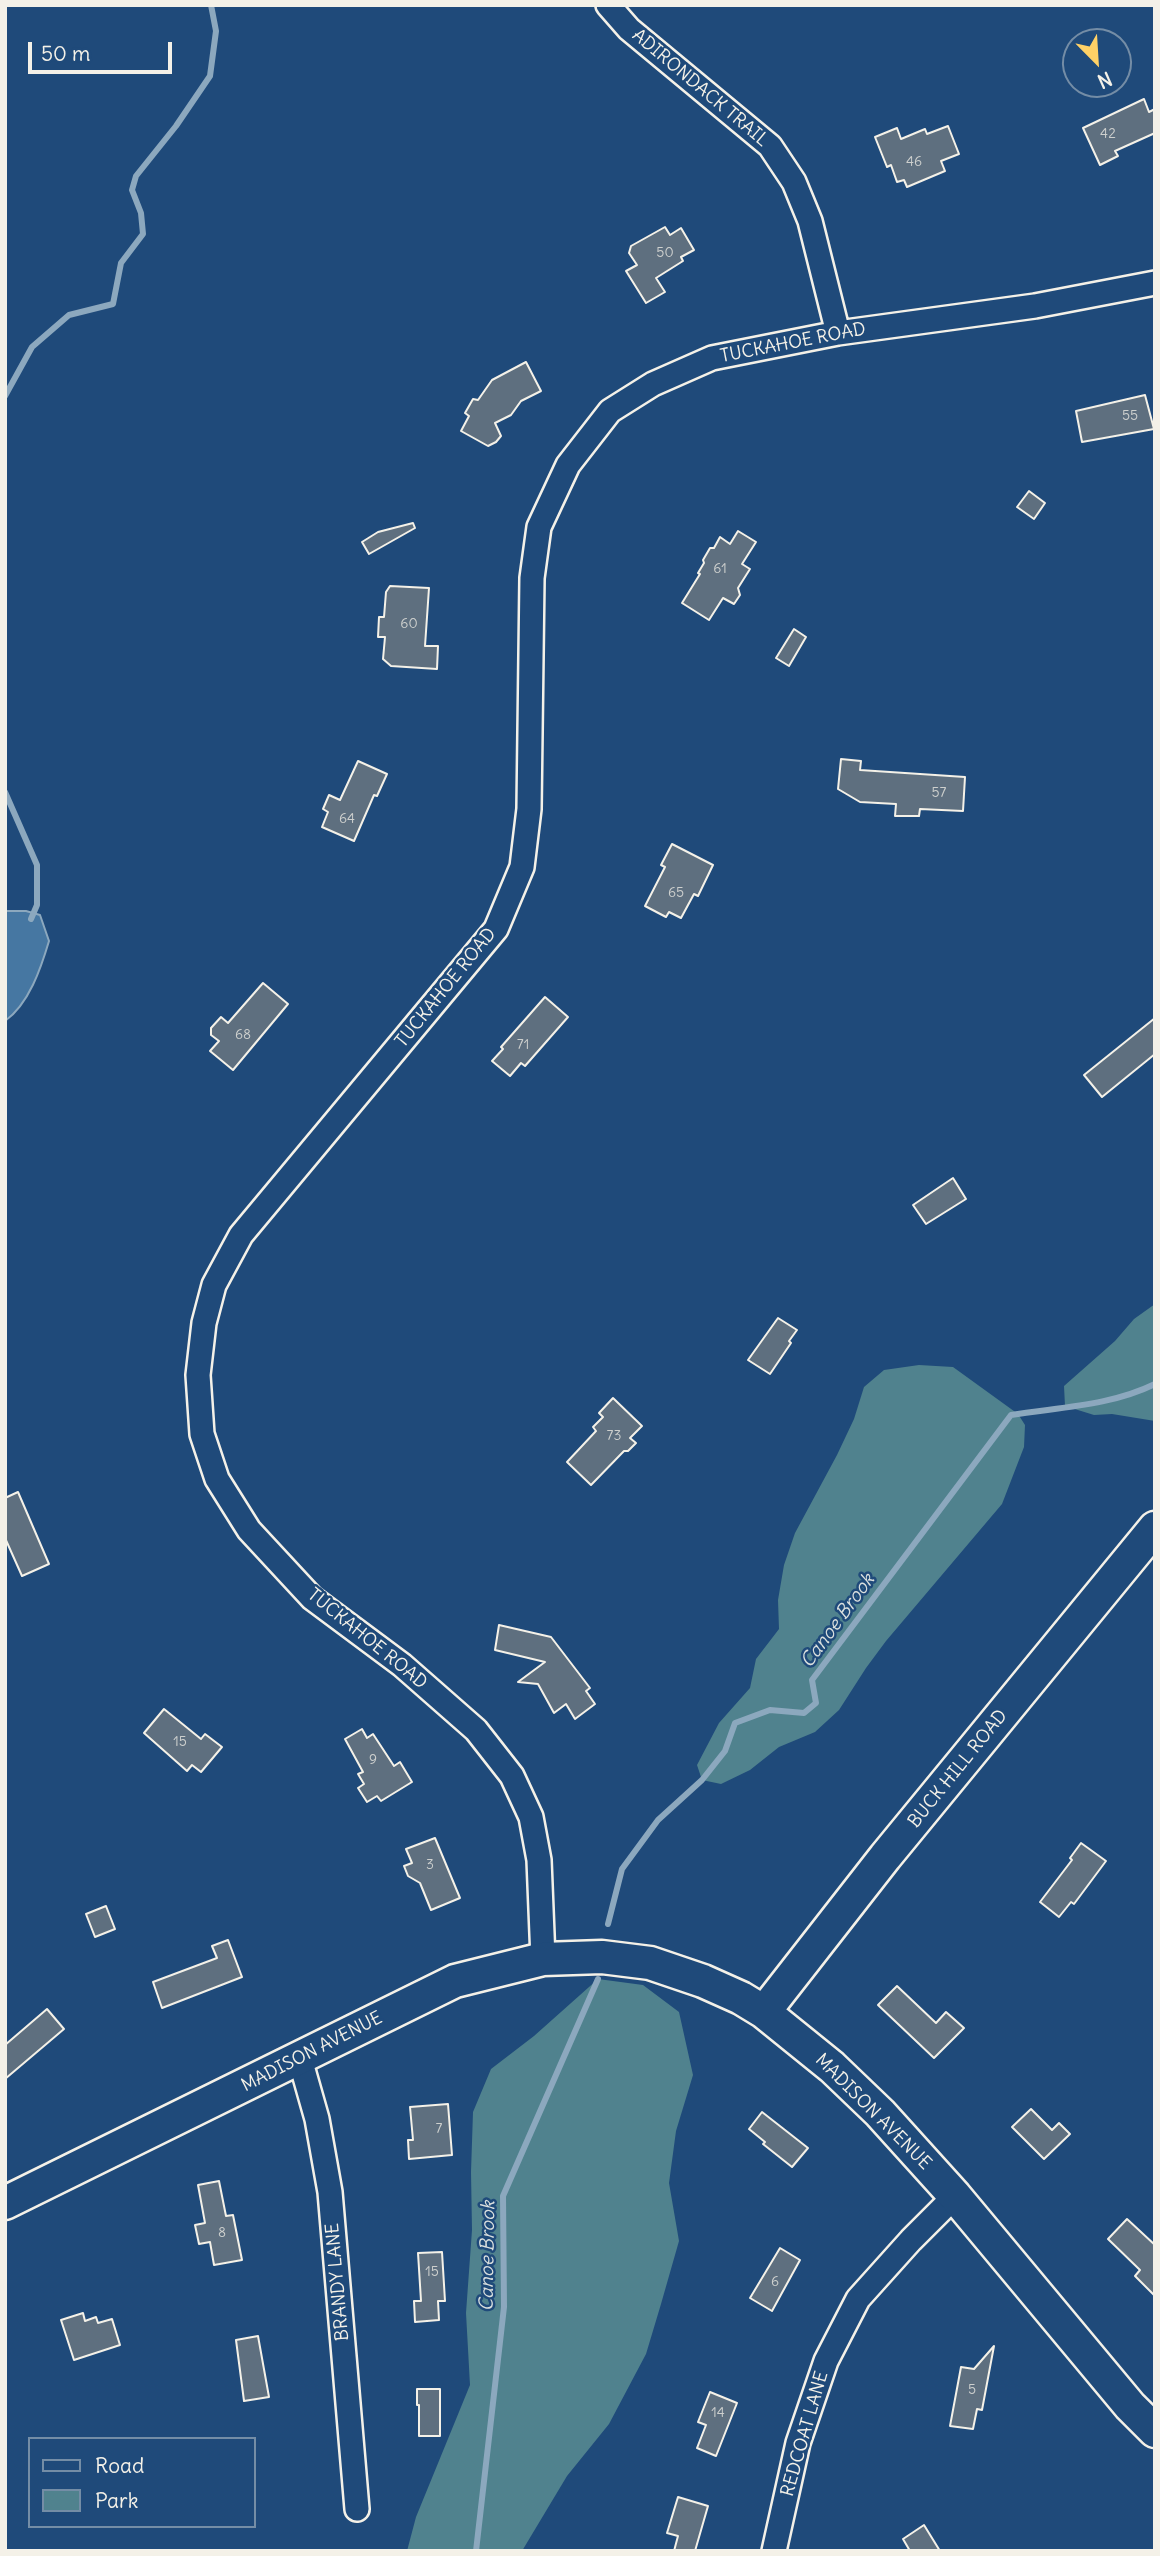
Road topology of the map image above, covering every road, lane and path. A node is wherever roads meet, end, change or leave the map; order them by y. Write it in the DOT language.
graph roads {
  1 [pos="608,5"];
  2 [pos="1155,284"];
  3 [pos="838,333"];
  4 [pos="1155,1528"];
  5 [pos="543,1959"];
  6 [pos="764,2012"];
  7 [pos="300,2059"];
  8 [pos="956,2196"];
  9 [pos="5,2203"];
  10 [pos="1155,2431"];
  11 [pos="357,2508"];
  12 [pos="774,2551"];
  1 -- 3 [label="street, ADIRONDACK TRAIL"];
  2 -- 3 [label="street, TUCKAHOE ROAD"];
  3 -- 5 [label="street, TUCKAHOE ROAD"];
  4 -- 6 [label="street, BUCK HILL ROAD"];
  5 -- 6 [label="street, MADISON AVENUE"];
  5 -- 7 [label="street, MADISON AVENUE"];
  6 -- 8 [label="street, MADISON AVENUE"];
  7 -- 9 [label="street, MADISON AVENUE"];
  7 -- 11 [label="street, BRANDY LANE"];
  8 -- 10 [label="street, MADISON AVENUE"];
  8 -- 12 [label="street, REDCOAT LANE"];
}
